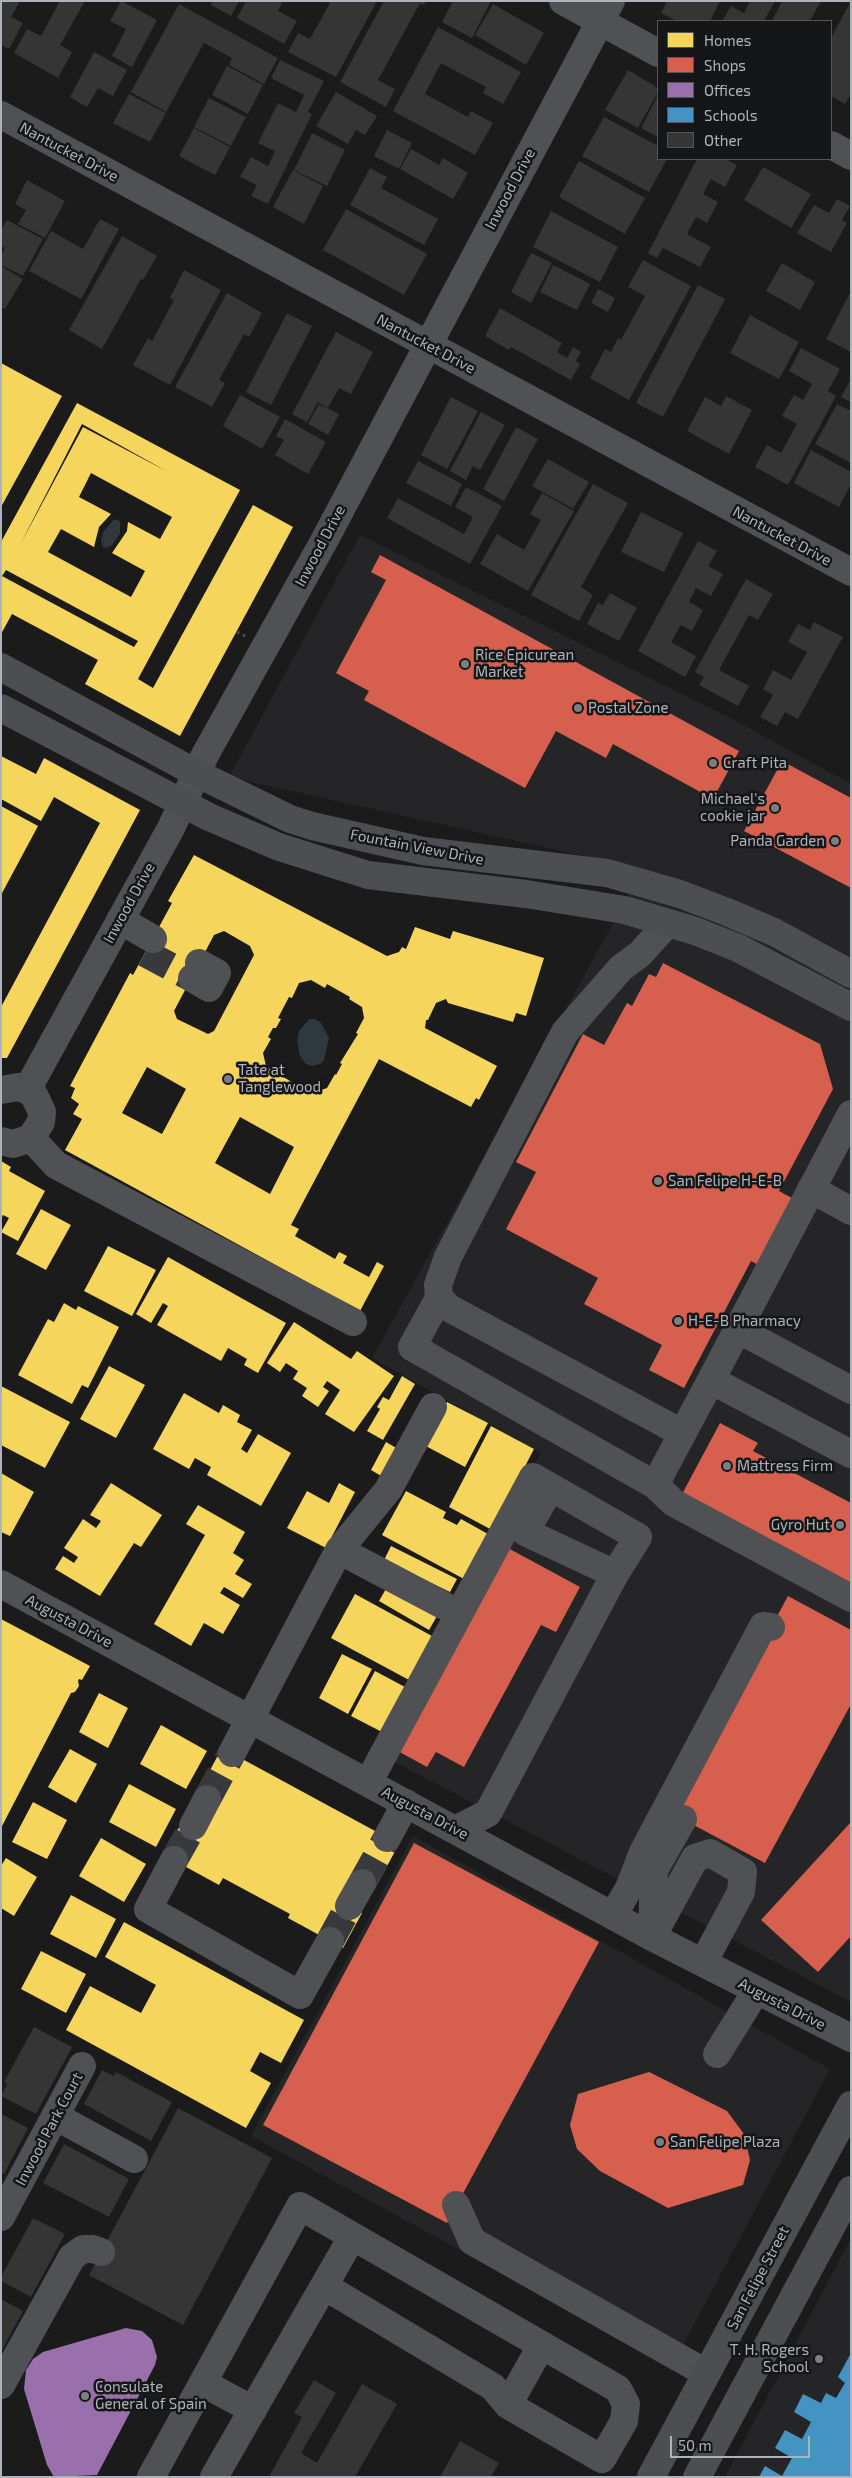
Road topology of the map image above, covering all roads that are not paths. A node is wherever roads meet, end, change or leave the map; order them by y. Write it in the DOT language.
graph roads {
  1 [pos="563,1"];
  2 [pos="605,11"];
  3 [pos="657,52"];
  4 [pos="1,115"];
  5 [pos="832,146"];
  6 [pos="851,156"];
  7 [pos="426,345"];
  8 [pos="851,572"];
  9 [pos="1,667"];
  10 [pos="1,708"];
  11 [pos="196,773"];
  12 [pos="182,803"];
  13 [pos="500,862"];
  14 [pos="498,891"];
  15 [pos="680,894"];
  16 [pos="668,924"];
  17 [pos="116,928"];
  18 [pos="149,946"];
  19 [pos="851,974"];
  20 [pos="851,1007"];
  21 [pos="14,1090"];
  22 [pos="851,1114"];
  23 [pos="31,1138"];
  24 [pos="1,1141"];
  25 [pos="811,1189"];
  26 [pos="851,1211"];
  27 [pos="440,1298"];
  28 [pos="353,1322"];
  29 [pos="737,1329"];
  30 [pos="711,1380"];
  31 [pos="851,1390"];
  32 [pos="433,1407"];
  33 [pos="682,1433"];
  34 [pos="851,1454"];
  35 [pos="655,1485"];
  36 [pos="551,1487"];
  37 [pos="339,1550"];
  38 [pos="615,1574"];
  39 [pos="1,1584"];
  40 [pos="851,1598"];
  41 [pos="443,1605"];
  42 [pos="771,1627"];
  43 [pos="250,1718"];
  44 [pos="232,1753"];
  45 [pos="368,1782"];
  46 [pos="207,1799"];
  47 [pos="406,1803"];
  48 [pos="683,1819"];
  49 [pos="192,1826"];
  50 [pos="455,1830"];
  51 [pos="387,1838"];
  52 [pos="174,1860"];
  53 [pos="362,1883"];
  54 [pos="349,1906"];
  55 [pos="613,1916"];
  56 [pos="652,1937"];
  57 [pos="330,1941"];
  58 [pos="703,1963"];
  59 [pos="756,1991"];
  60 [pos="851,2038"];
  61 [pos="717,2054"];
  62 [pos="82,2066"];
  63 [pos="851,2105"];
  64 [pos="55,2116"];
  65 [pos="134,2159"];
  66 [pos="851,2190"];
  67 [pos="456,2205"];
  68 [pos="1,2217"];
  69 [pos="843,2224"];
  70 [pos="352,2237"];
  71 [pos="101,2252"];
  72 [pos="324,2286"];
  73 [pos="541,2346"];
  74 [pos="706,2373"];
  75 [pos="203,2382"];
  76 [pos="1,2385"];
  77 [pos="742,2393"];
  78 [pos="508,2405"];
  79 [pos="253,2410"];
  80 [pos="151,2477"];
  81 [pos="214,2477"];
  82 [pos="651,2477"];
  83 [pos="697,2477"];
  1 -- 2 [label="street"];
  2 -- 3 [label="street"];
  2 -- 7 [label="street, Inwood Drive"];
  4 -- 7 [label="street, Nantucket Drive"];
  5 -- 6 [label="street"];
  7 -- 8 [label="street, Nantucket Drive"];
  7 -- 11 [label="street, Inwood Drive"];
  9 -- 11 [label="main road, Fountain View Drive"];
  10 -- 12 [label="main road, Fountain View Drive"];
  11 -- 12 [label="street, Inwood Drive"];
  11 -- 13 [label="main road, Fountain View Drive"];
  12 -- 14 [label="main road, Fountain View Drive"];
  12 -- 17 [label="street, Inwood Drive"];
  13 -- 14 [label="main road"];
  13 -- 15 [label="main road, Fountain View Drive"];
  14 -- 16 [label="main road, Fountain View Drive"];
  15 -- 16 [label="main road"];
  15 -- 19 [label="main road, Fountain View Drive"];
  16 -- 20 [label="main road, Fountain View Drive"];
  16 -- 27 [label="street"];
  17 -- 18 [label="street"];
  17 -- 21 [label="street, Inwood Drive"];
  21 -- 23 [label="street"];
  22 -- 25 [label="street"];
  23 -- 24 [label="street"];
  23 -- 28 [label="street"];
  25 -- 26 [label="street"];
  25 -- 29 [label="street"];
  27 -- 33 [label="street"];
  27 -- 35 [label="street"];
  29 -- 30 [label="street"];
  29 -- 31 [label="street"];
  30 -- 33 [label="street"];
  30 -- 34 [label="street"];
  32 -- 37 [label="street"];
  33 -- 35 [label="street"];
  35 -- 40 [label="street"];
  36 -- 38 [label="street"];
  36 -- 38 [label="street"];
  36 -- 45 [label="street"];
  37 -- 41 [label="street"];
  37 -- 43 [label="street"];
  38 -- 50 [label="street"];
  39 -- 43 [label="street, Augusta Drive"];
  42 -- 55 [label="street"];
  43 -- 44 [label="street"];
  43 -- 45 [label="street, Augusta Drive"];
  45 -- 47 [label="street, Augusta Drive"];
  46 -- 49 [label="street"];
  47 -- 50 [label="street, Augusta Drive"];
  47 -- 51 [label="street"];
  48 -- 56 [label="street"];
  50 -- 55 [label="street, Augusta Drive"];
  52 -- 57 [label="street"];
  53 -- 54 [label="street"];
  55 -- 56 [label="street, Augusta Drive"];
  56 -- 58 [label="street, Augusta Drive"];
  56 -- 58 [label="street"];
  58 -- 59 [label="street, Augusta Drive"];
  59 -- 60 [label="street, Augusta Drive"];
  59 -- 61 [label="street"];
  62 -- 64 [label="street, Inwood Park Court"];
  63 -- 74 [label="main road, San Felipe Street"];
  64 -- 65 [label="street"];
  64 -- 68 [label="street, Inwood Park Court"];
  66 -- 69 [label="main road"];
  67 -- 74 [label="street"];
  69 -- 77 [label="main road"];
  70 -- 72 [label="street"];
  70 -- 73 [label="street"];
  70 -- 75 [label="street"];
  71 -- 76 [label="street"];
  72 -- 78 [label="street"];
  72 -- 79 [label="street"];
  73 -- 78 [label="street"];
  73 -- 78 [label="street"];
  74 -- 77 [label="main road"];
  74 -- 82 [label="main road, San Felipe Street"];
  75 -- 79 [label="street"];
  75 -- 80 [label="street"];
  77 -- 83 [label="main road"];
  79 -- 81 [label="street"];
}
